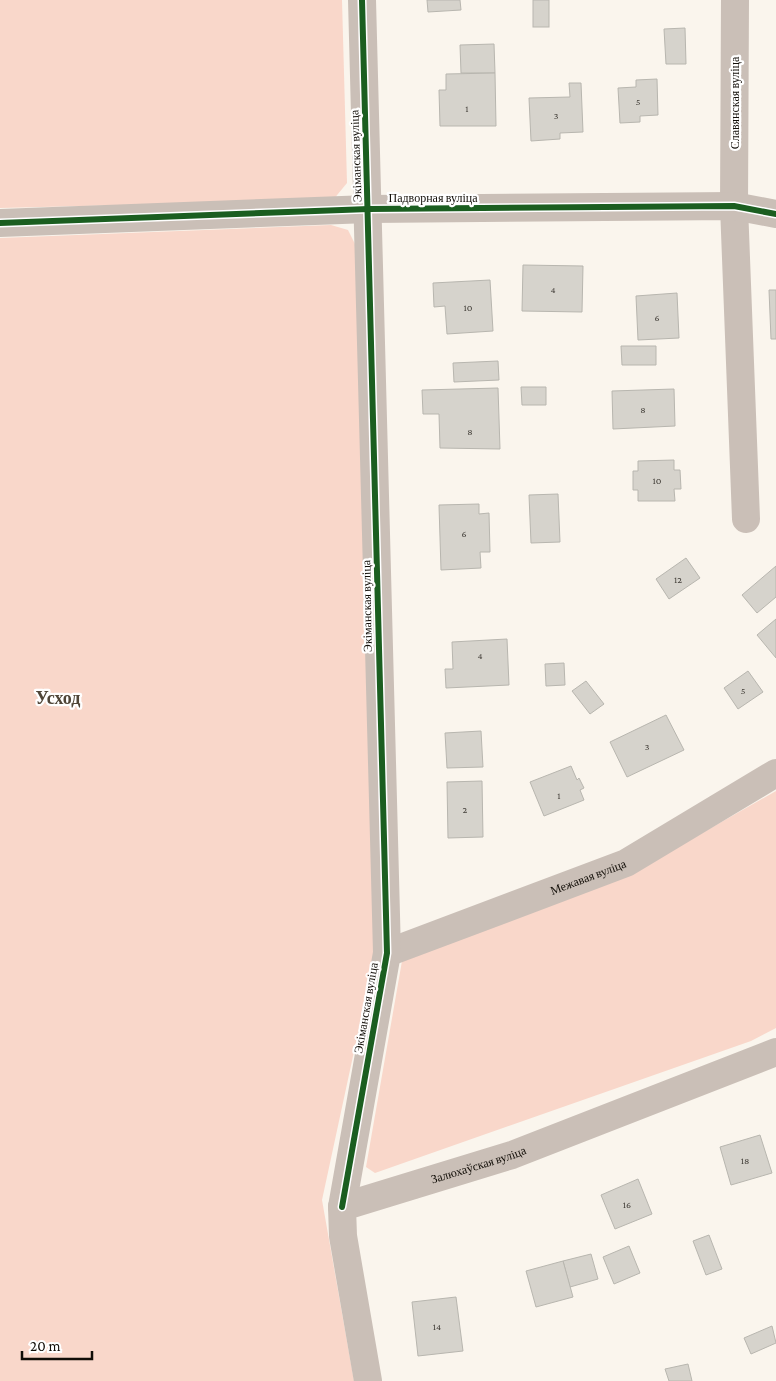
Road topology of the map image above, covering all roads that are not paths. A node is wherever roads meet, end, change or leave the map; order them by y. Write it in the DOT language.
graph roads {
  1 [pos="362,0"];
  2 [pos="735,0"];
  3 [pos="734,206"];
  4 [pos="369,209"];
  5 [pos="776,214"];
  6 [pos="0,223"];
  7 [pos="746,519"];
  8 [pos="776,773"];
  9 [pos="387,953"];
  10 [pos="776,1052"];
  11 [pos="342,1207"];
  12 [pos="368,1381"];
  1 -- 4 [label="street, Экіманская вуліца"];
  2 -- 3 [label="street, Славянская вуліца"];
  3 -- 4 [label="street, Падворная вуліца"];
  3 -- 5 [label="street, Падворная вуліца"];
  3 -- 7 [label="street, Славянская вуліца"];
  4 -- 6 [label="street, Падворная вуліца"];
  4 -- 9 [label="street, Экіманская вуліца"];
  8 -- 9 [label="street, Межавая вуліца"];
  9 -- 11 [label="street, Экіманская вуліца"];
  10 -- 11 [label="street, Залюхаўская вуліца"];
  11 -- 12 [label="street"];
}
